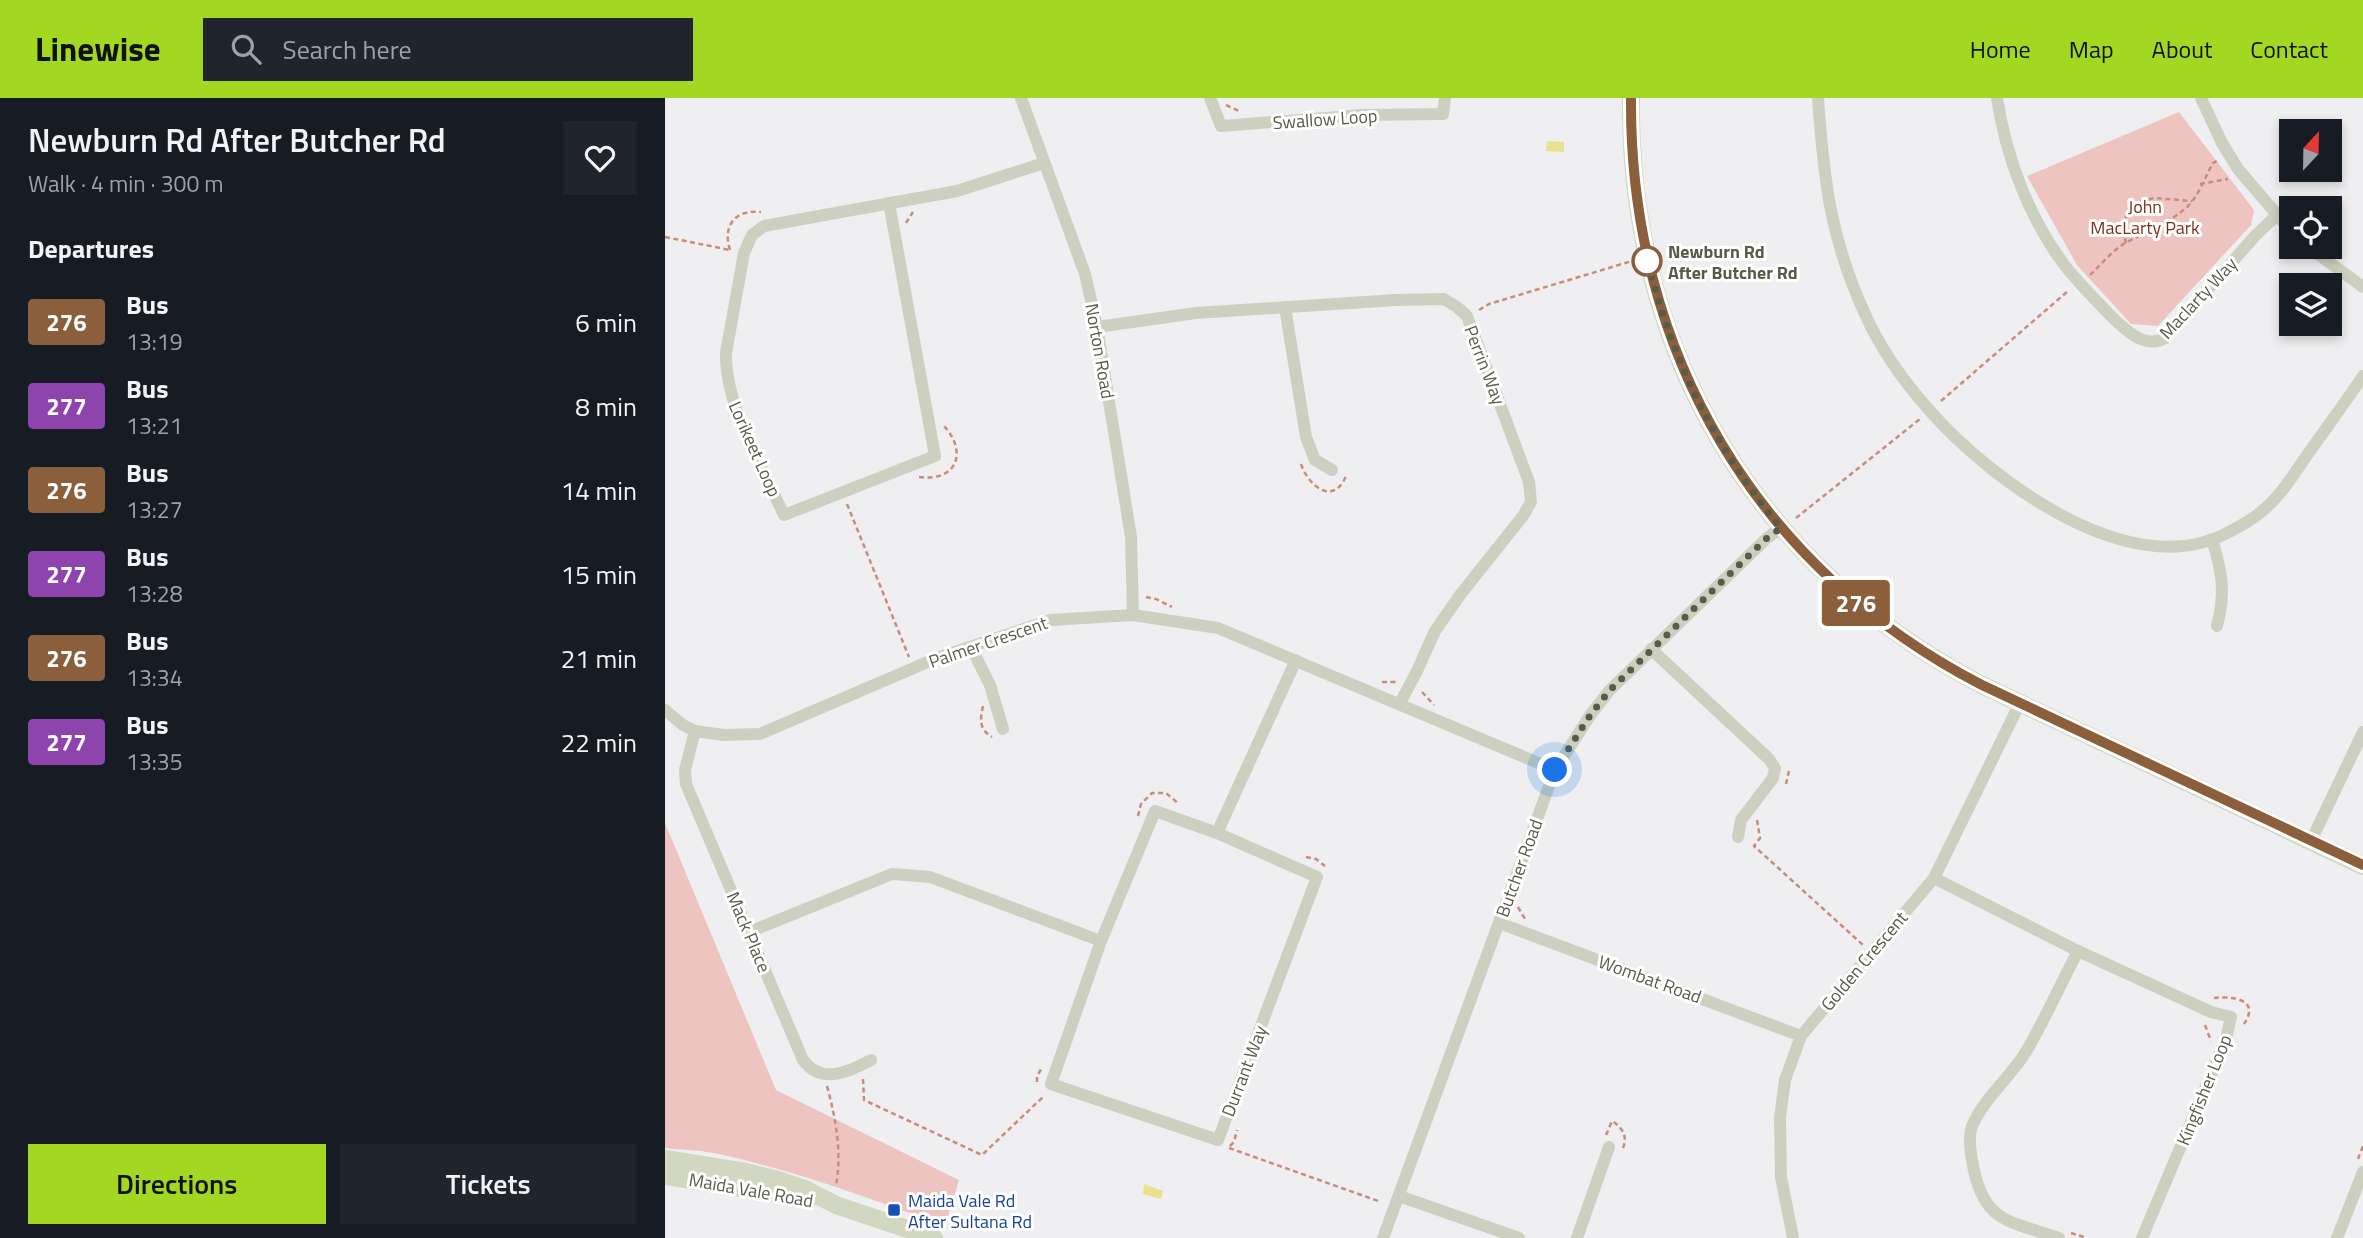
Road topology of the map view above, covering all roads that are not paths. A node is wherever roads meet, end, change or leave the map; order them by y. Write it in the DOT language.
graph roads {
  1 [pos="1021,98"];
  2 [pos="1210,98"];
  3 [pos="1445,98"];
  4 [pos="1631,98"];
  5 [pos="1818,98"];
  6 [pos="1997,98"];
  7 [pos="2201,98"];
  8 [pos="1044,163"];
  9 [pos="890,203"];
  10 [pos="2276,216"];
  11 [pos="2279,219"];
  12 [pos="2324,259"];
  13 [pos="2363,288"];
  14 [pos="1285,307"];
  15 [pos="1097,327"];
  16 [pos="2363,376"];
  17 [pos="1332,470"];
  18 [pos="1786,525"];
  19 [pos="2212,539"];
  20 [pos="1133,615"];
  21 [pos="2217,626"];
  22 [pos="971,647"];
  23 [pos="1651,649"];
  24 [pos="1296,660"];
  25 [pos="1399,703"];
  26 [pos="2020,703"];
  27 [pos="665,710"];
  28 [pos="1003,729"];
  29 [pos="695,731"];
  30 [pos="2363,732"];
  31 [pos="1555,770"];
  32 [pos="1217,834"];
  33 [pos="1738,837"];
  34 [pos="2311,841"];
  35 [pos="2363,866"];
  36 [pos="1934,878"];
  37 [pos="1499,923"];
  38 [pos="748,932"];
  39 [pos="1101,940"];
  40 [pos="2078,951"];
  41 [pos="1801,1036"];
  42 [pos="871,1060"];
  43 [pos="1609,1147"];
  44 [pos="665,1159"];
  45 [pos="2363,1172"];
  46 [pos="665,1176"];
  47 [pos="1396,1201"];
  48 [pos="836,1205"];
  49 [pos="2060,1234"];
  50 [pos="934,1238"];
  51 [pos="1383,1238"];
  52 [pos="1519,1238"];
  53 [pos="1577,1238"];
  54 [pos="1793,1238"];
  55 [pos="2142,1238"];
  56 [pos="2337,1238"];
  1 -- 8 [label="street, Norton Road"];
  2 -- 3 [label="street, Swallow Loop"];
  4 -- 18 [label="street"];
  5 -- 19 [label="street"];
  6 -- 10 [label="street, Maclarty Way"];
  7 -- 10 [label="street"];
  8 -- 9 [label="street, Lorikeet Loop"];
  8 -- 15 [label="street, Norton Road"];
  9 -- 9 [label="street, Lorikeet Loop"];
  10 -- 11 [label="street"];
  12 -- 13 [label="street"];
  14 -- 15 [label="street, Perrin Way"];
  14 -- 17 [label="street"];
  14 -- 25 [label="street, Perrin Way"];
  15 -- 20 [label="street, Norton Road"];
  16 -- 19 [label="street"];
  18 -- 23 [label="street, Butcher Road"];
  18 -- 26 [label="street"];
  19 -- 21 [label="street"];
  20 -- 22 [label="street, Palmer Crescent"];
  20 -- 24 [label="street, Palmer Crescent"];
  22 -- 28 [label="street"];
  22 -- 29 [label="street, Palmer Crescent"];
  23 -- 31 [label="street, Butcher Road"];
  23 -- 33 [label="street"];
  24 -- 25 [label="street, Palmer Crescent"];
  24 -- 32 [label="street"];
  25 -- 31 [label="street, Palmer Crescent"];
  26 -- 34 [label="street"];
  26 -- 36 [label="street, Golden Crescent"];
  27 -- 29 [label="street, Palmer Crescent"];
  29 -- 38 [label="street, Mack Place"];
  30 -- 34 [label="street"];
  31 -- 37 [label="street, Butcher Road"];
  32 -- 39 [label="street, Durrant Way"];
  32 -- 39 [label="street, Durrant Way"];
  34 -- 35 [label="street"];
  36 -- 40 [label="street, Kingfisher Loop"];
  36 -- 41 [label="street, Golden Crescent"];
  37 -- 41 [label="street, Wombat Road"];
  37 -- 47 [label="street, Butcher Road"];
  38 -- 39 [label="street"];
  38 -- 42 [label="street, Mack Place"];
  40 -- 49 [label="street"];
  40 -- 55 [label="street, Kingfisher Loop"];
  41 -- 54 [label="street, Golden Crescent"];
  43 -- 53 [label="street"];
  44 -- 48 [label="street, Maida Vale Road"];
  45 -- 56 [label="street"];
  46 -- 48 [label="street, Maida Vale Road"];
  47 -- 51 [label="street, Butcher Road"];
  47 -- 52 [label="street"];
  48 -- 50 [label="street, Maida Vale Road"];
}
